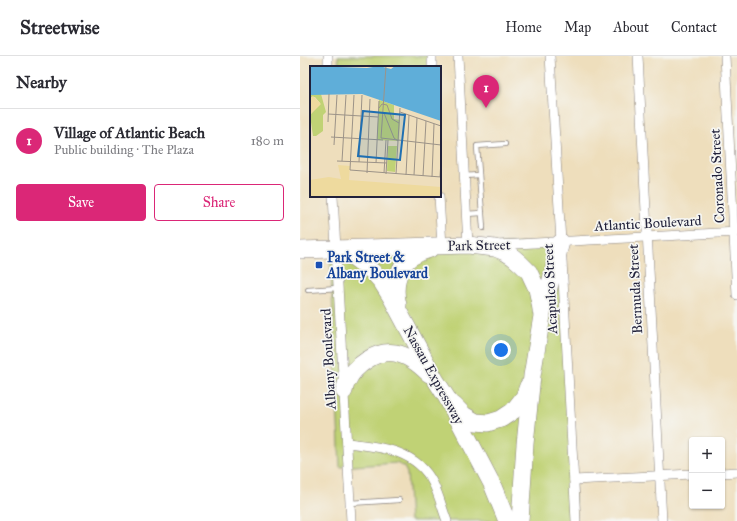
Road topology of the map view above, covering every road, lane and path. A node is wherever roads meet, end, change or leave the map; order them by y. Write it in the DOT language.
graph roads {
  1 [pos="458,56"];
  2 [pos="550,56"];
  3 [pos="638,56"];
  4 [pos="725,56"];
  5 [pos="505,144"];
  6 [pos="479,175"];
  7 [pos="464,176"];
  8 [pos="334,197"];
  9 [pos="439,197"];
  10 [pos="482,213"];
  11 [pos="466,214"];
  12 [pos="483,228"];
  13 [pos="735,232"];
  14 [pos="647,237"];
  15 [pos="562,242"];
  16 [pos="469,245"];
  17 [pos="442,246"];
  18 [pos="336,249"];
  19 [pos="300,250"];
  20 [pos="338,288"];
  21 [pos="308,290"];
  22 [pos="737,295"];
  23 [pos="542,316"];
  24 [pos="405,322"];
  25 [pos="532,376"];
  26 [pos="435,379"];
  27 [pos="344,391"];
  28 [pos="447,398"];
  29 [pos="347,443"];
  30 [pos="737,472"];
  31 [pos="725,473"];
  32 [pos="689,474"];
  33 [pos="659,476"];
  34 [pos="574,480"];
  35 [pos="399,500"];
  36 [pos="350,503"];
  37 [pos="351,521"];
  38 [pos="447,521"];
  39 [pos="507,521"];
  40 [pos="520,521"];
  41 [pos="576,521"];
  42 [pos="662,521"];
  1 -- 7 [label="street"];
  2 -- 15 [label="street, Acapulco Street"];
  3 -- 14 [label="street, Bermuda Street"];
  4 -- 13 [label="street, Coronado Street"];
  5 -- 6 [label="lane"];
  6 -- 7 [label="lane"];
  6 -- 10 [label="lane"];
  7 -- 11 [label="street"];
  8 -- 18 [label="street, Albany Boulevard"];
  9 -- 17 [label="street"];
  10 -- 11 [label="lane"];
  10 -- 12 [label="lane"];
  11 -- 16 [label="street"];
  13 -- 14 [label="street, Atlantic Boulevard"];
  13 -- 22 [label="street, Coronado Street"];
  14 -- 15 [label="street, Atlantic Boulevard"];
  14 -- 33 [label="street, Bermuda Street"];
  15 -- 16 [label="street, Park Street"];
  15 -- 23 [label="highway"];
  15 -- 34 [label="street, Acapulco Street"];
  16 -- 17 [label="highway, Park Street"];
  16 -- 23 [label="highway"];
  17 -- 18 [label="highway, Park Street"];
  17 -- 24 [label="highway"];
  18 -- 19 [label="highway, Park Street"];
  18 -- 20 [label="street, Albany Boulevard"];
  18 -- 24 [label="highway, Nassau Expressway"];
  20 -- 21 [label="lane"];
  20 -- 27 [label="street, Albany Boulevard"];
  23 -- 25 [label="highway"];
  24 -- 26 [label="highway, Nassau Expressway"];
  25 -- 28 [label="highway"];
  25 -- 40 [label="highway"];
  26 -- 27 [label="highway"];
  26 -- 28 [label="highway, Nassau Expressway"];
  27 -- 29 [label="street, Albany Boulevard"];
  28 -- 39 [label="highway, Nassau Expressway"];
  29 -- 36 [label="street, Albany Boulevard"];
  29 -- 38 [label="street"];
  30 -- 31 [label="street"];
  32 -- 33 [label="street"];
  33 -- 34 [label="street"];
  33 -- 42 [label="street, Bermuda Street"];
  34 -- 41 [label="street, Acapulco Street"];
  35 -- 36 [label="lane"];
  36 -- 37 [label="street, Albany Boulevard"];
}
